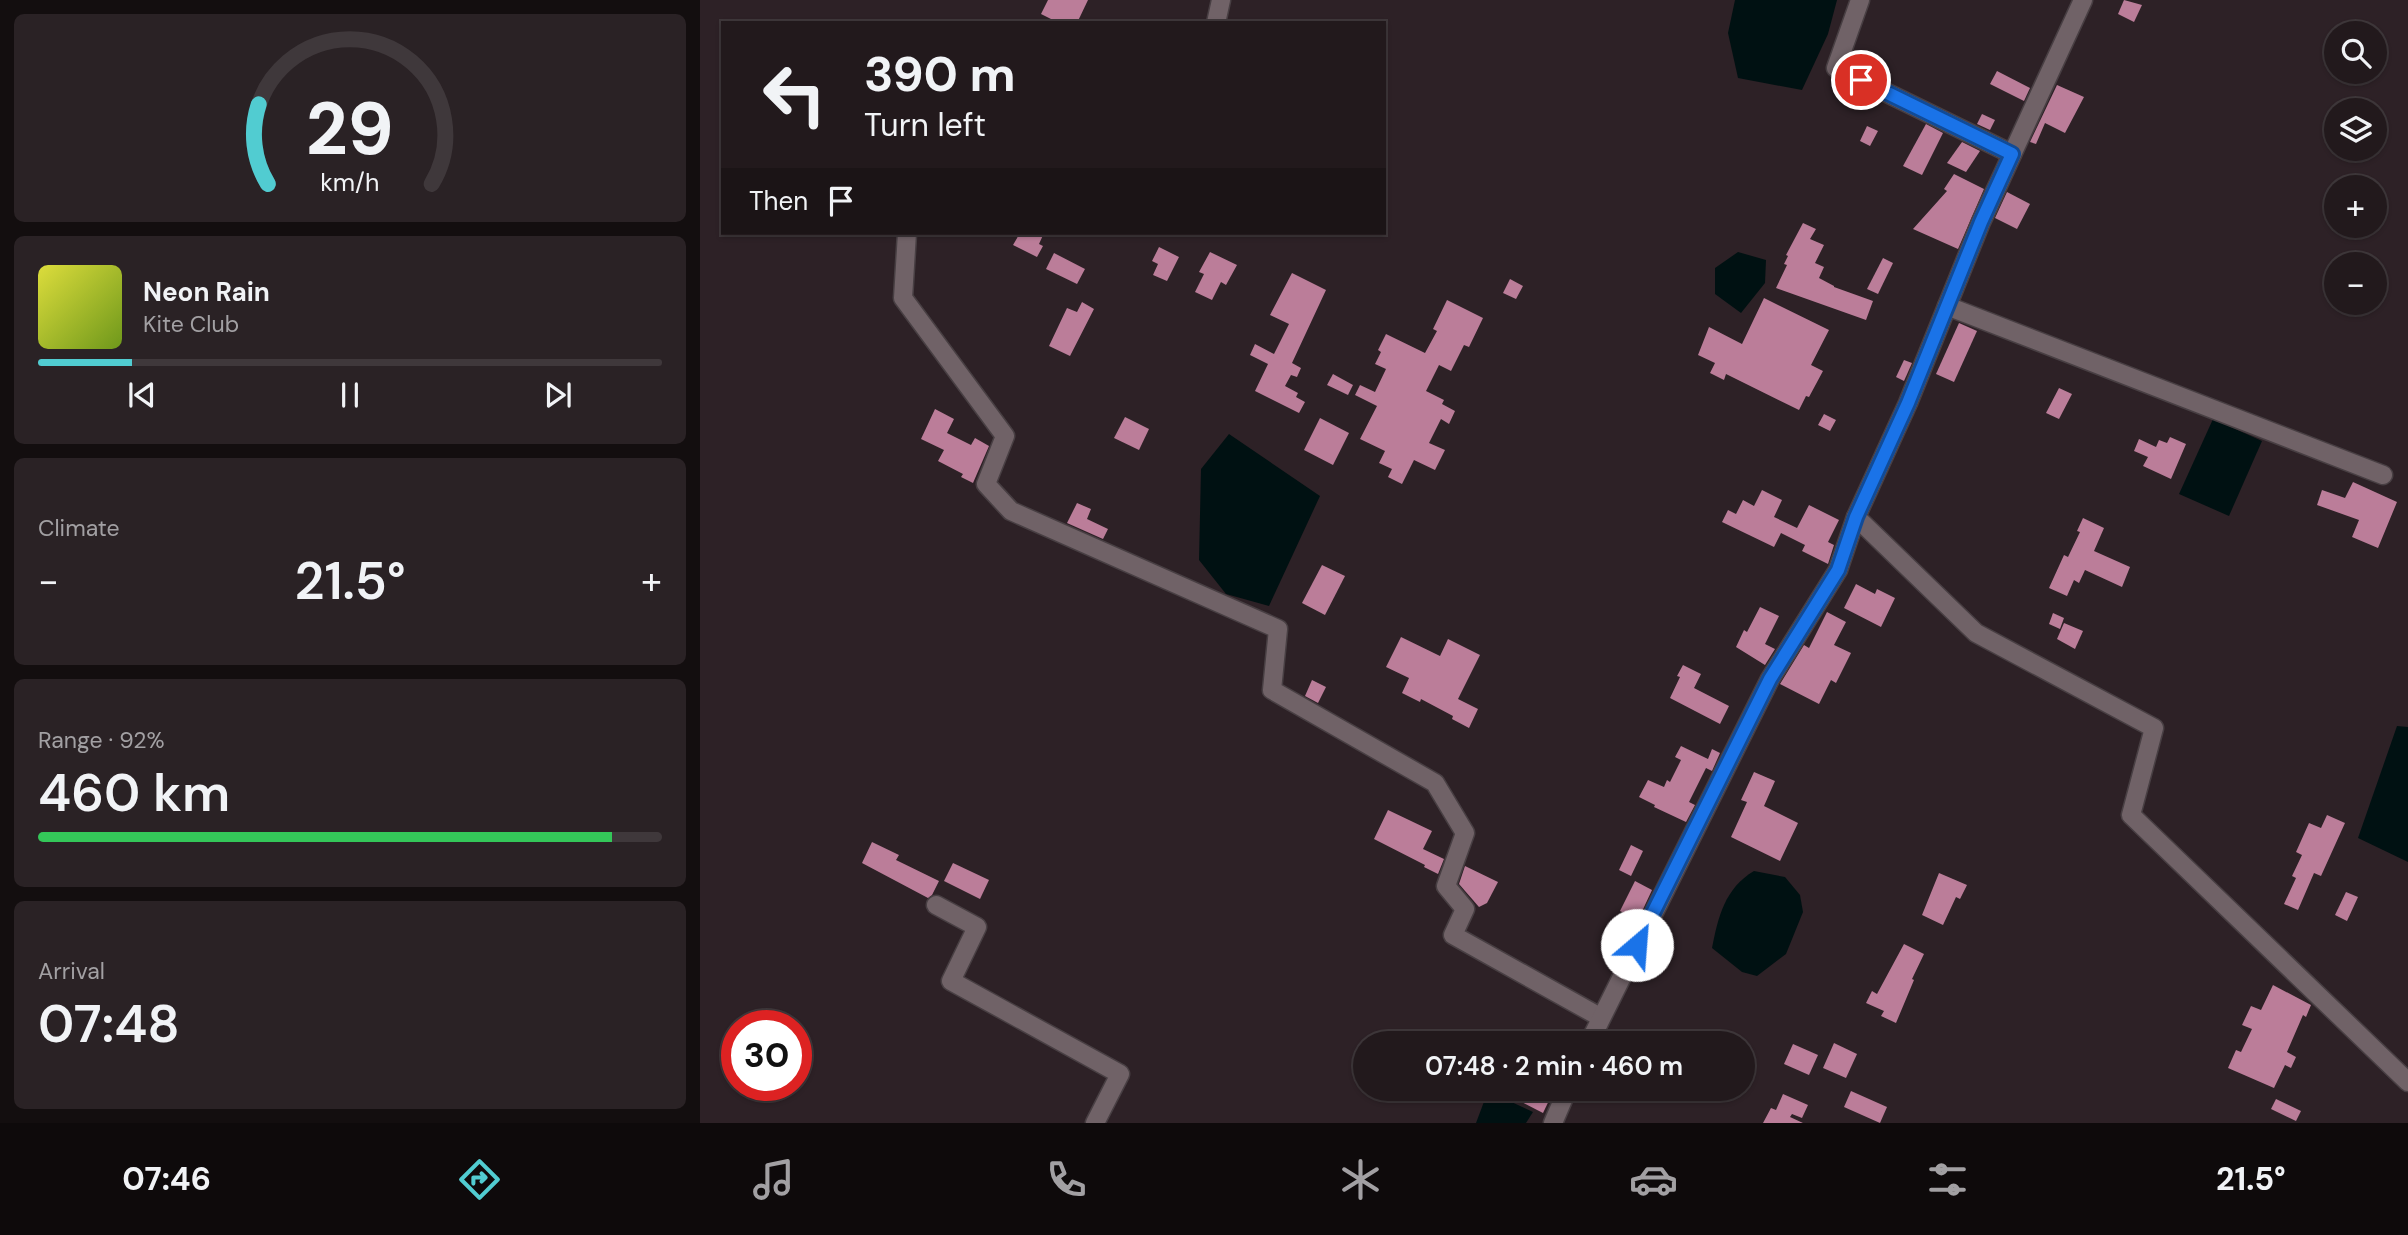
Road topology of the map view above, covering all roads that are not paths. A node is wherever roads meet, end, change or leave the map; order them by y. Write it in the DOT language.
graph roads {
  1 [pos="1221,0"];
  2 [pos="1860,0"];
  3 [pos="2083,0"];
  4 [pos="1216,21"];
  5 [pos="2012,154"];
  6 [pos="907,235"];
  7 [pos="1947,306"];
  8 [pos="2383,475"];
  9 [pos="1856,517"];
  10 [pos="936,905"];
  11 [pos="1600,1017"];
  12 [pos="1594,1031"];
  13 [pos="2408,1082"];
  14 [pos="1562,1101"];
  15 [pos="1095,1123"];
  16 [pos="1553,1123"];
  1 -- 4 [label="street"];
  2 -- 5 [label="street"];
  3 -- 5 [label="street"];
  5 -- 7 [label="street"];
  6 -- 11 [label="street"];
  7 -- 8 [label="street"];
  7 -- 9 [label="street"];
  9 -- 11 [label="street"];
  9 -- 13 [label="street"];
  10 -- 15 [label="street"];
  11 -- 12 [label="street"];
  14 -- 16 [label="street"];
}
